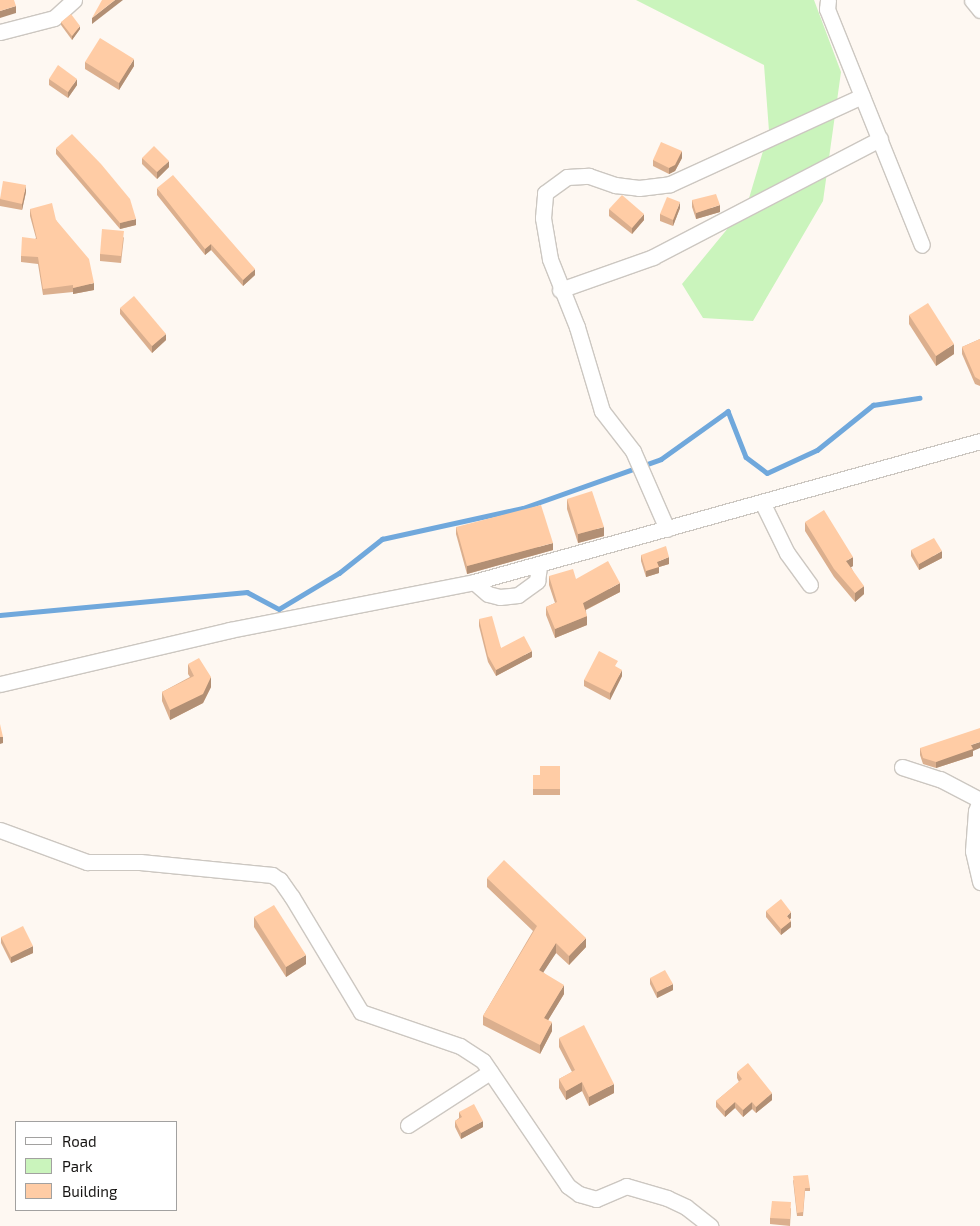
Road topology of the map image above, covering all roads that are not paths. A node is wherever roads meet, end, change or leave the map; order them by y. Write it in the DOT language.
graph roads {
  1 [pos="74,0"];
  2 [pos="828,0"];
  3 [pos="972,0"];
  4 [pos="980,10"];
  5 [pos="0,32"];
  6 [pos="862,96"];
  7 [pos="880,139"];
  8 [pos="922,246"];
  9 [pos="560,290"];
  10 [pos="980,441"];
  11 [pos="762,502"];
  12 [pos="667,529"];
  13 [pos="539,566"];
  14 [pos="474,582"];
  15 [pos="810,585"];
  16 [pos="0,684"];
  17 [pos="902,767"];
  18 [pos="980,800"];
  19 [pos="0,830"];
  20 [pos="980,882"];
  21 [pos="490,1072"];
  22 [pos="408,1125"];
  23 [pos="710,1226"];
  1 -- 5 [label="street"];
  2 -- 6 [label="street"];
  3 -- 4 [label="street"];
  6 -- 7 [label="street"];
  6 -- 9 [label="street"];
  7 -- 8 [label="street"];
  7 -- 9 [label="street"];
  9 -- 12 [label="street"];
  10 -- 11 [label="street"];
  11 -- 12 [label="street"];
  11 -- 15 [label="street"];
  12 -- 13 [label="street"];
  13 -- 14 [label="street"];
  13 -- 14 [label="street"];
  14 -- 16 [label="street"];
  17 -- 18 [label="street"];
  18 -- 20 [label="street"];
  19 -- 21 [label="street"];
  21 -- 22 [label="street"];
  21 -- 23 [label="street"];
}
